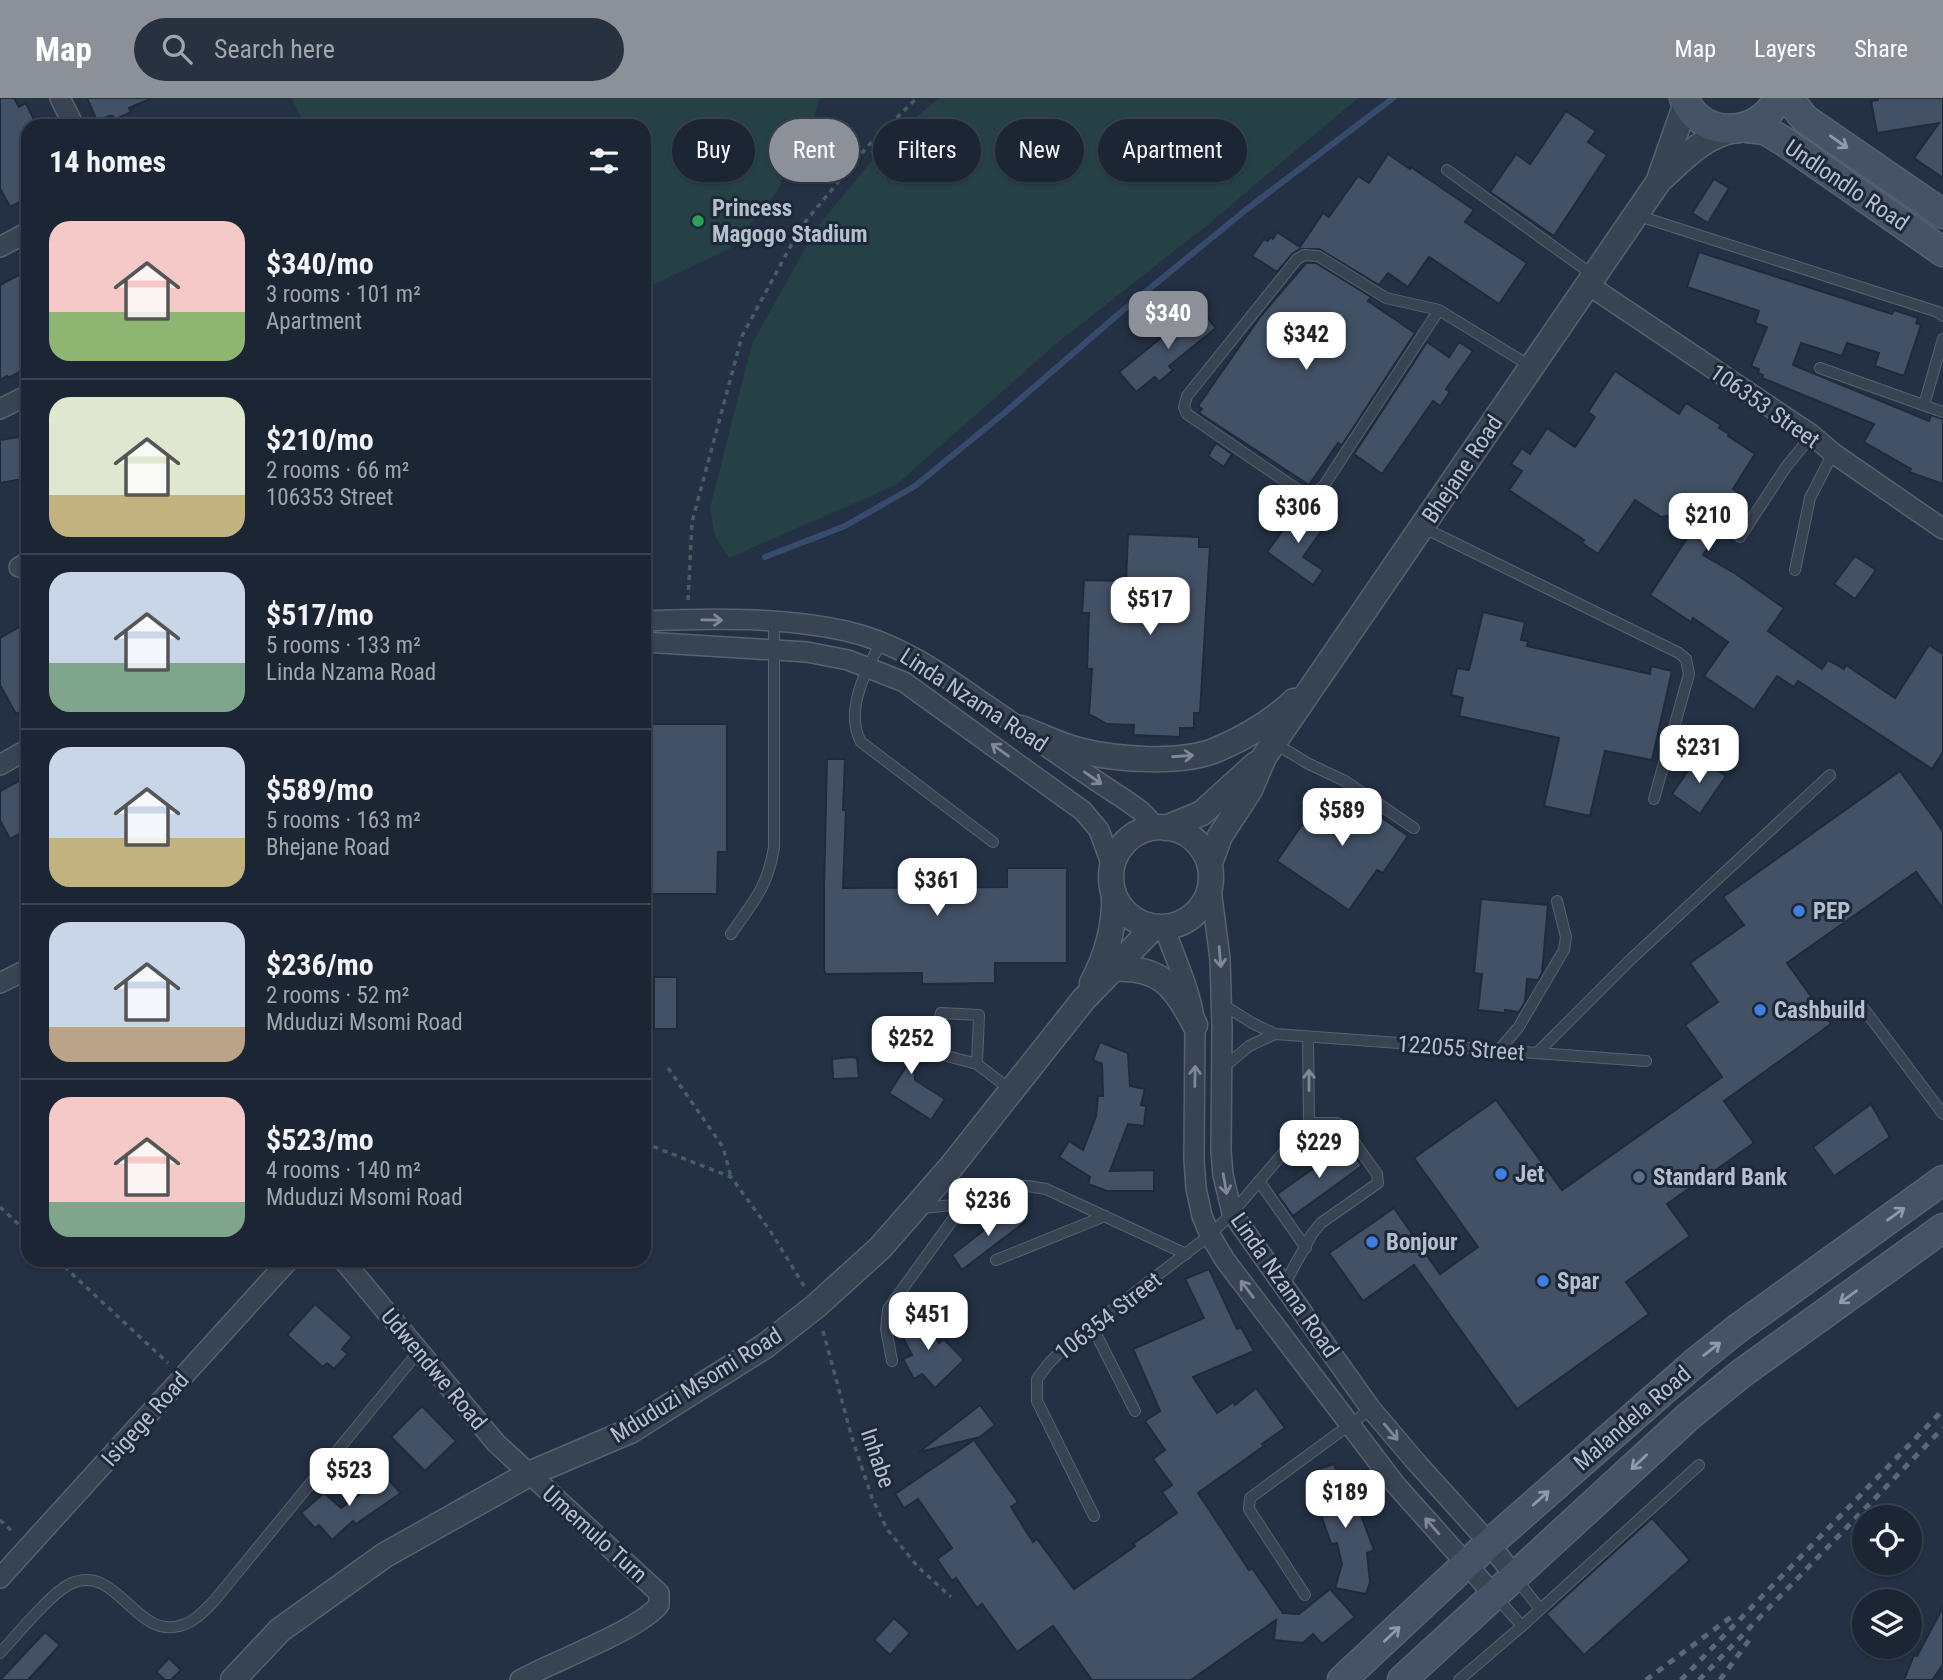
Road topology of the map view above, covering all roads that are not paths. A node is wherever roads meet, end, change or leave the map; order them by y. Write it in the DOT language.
graph roads {
  1 [pos="60,98"];
  2 [pos="1778,98"];
  3 [pos="1788,98"];
  4 [pos="1685,101"];
  5 [pos="70,119"];
  6 [pos="1741,129"];
  7 [pos="1447,170"];
  8 [pos="1659,181"];
  9 [pos="1943,214"];
  10 [pos="1635,215"];
  11 [pos="21,236"];
  12 [pos="0,247"];
  13 [pos="1943,252"];
  14 [pos="1590,280"];
  15 [pos="1439,310"];
  16 [pos="1943,316"];
  17 [pos="1943,339"];
  18 [pos="1531,367"];
  19 [pos="1820,368"];
  20 [pos="21,398"];
  21 [pos="1924,405"];
  22 [pos="0,409"];
  23 [pos="1943,412"];
  24 [pos="1812,435"];
  25 [pos="1833,453"];
  26 [pos="1422,527"];
  27 [pos="1943,529"];
  28 [pos="1740,537"];
  29 [pos="1795,570"];
  30 [pos="651,621"];
  31 [pos="774,621"];
  32 [pos="651,642"];
  33 [pos="881,642"];
  34 [pos="774,649"];
  35 [pos="867,667"];
  36 [pos="1321,677"];
  37 [pos="1021,728"];
  38 [pos="1269,750"];
  39 [pos="21,753"];
  40 [pos="0,765"];
  41 [pos="1830,775"];
  42 [pos="1654,799"];
  43 [pos="1162,828"];
  44 [pos="1414,828"];
  45 [pos="993,842"];
  46 [pos="1210,863"];
  47 [pos="1112,866"];
  48 [pos="1211,889"];
  49 [pos="1114,895"];
  50 [pos="1557,901"];
  51 [pos="1159,927"];
  52 [pos="731,934"];
  53 [pos="1113,970"];
  54 [pos="21,972"];
  55 [pos="0,983"];
  56 [pos="1084,999"];
  57 [pos="1222,1004"];
  58 [pos="1864,1009"];
  59 [pos="1195,1025"];
  60 [pos="1275,1034"];
  61 [pos="1308,1037"];
  62 [pos="1499,1050"];
  63 [pos="1536,1053"];
  64 [pos="1646,1061"];
  65 [pos="978,1064"];
  66 [pos="1222,1069"];
  67 [pos="1011,1090"];
  68 [pos="1194,1113"];
  69 [pos="1221,1114"];
  70 [pos="1943,1114"];
  71 [pos="1309,1123"];
  72 [pos="1943,1180"];
  73 [pos="1259,1181"];
  74 [pos="964,1205"];
  75 [pos="914,1209"];
  76 [pos="1232,1213"];
  77 [pos="1105,1216"];
  78 [pos="1943,1228"];
  79 [pos="1209,1235"];
  80 [pos="1306,1248"];
  81 [pos="1186,1254"];
  82 [pos="996,1260"];
  83 [pos="283,1267"];
  84 [pos="349,1267"];
  85 [pos="1284,1284"];
  86 [pos="1300,1307"];
  87 [pos="1092,1325"];
  88 [pos="1276,1326"];
  89 [pos="419,1351"];
  90 [pos="892,1361"];
  91 [pos="1371,1409"];
  92 [pos="1135,1411"];
  93 [pos="1350,1424"];
  94 [pos="1699,1465"];
  95 [pos="529,1474"];
  96 [pos="1094,1516"];
  97 [pos="1490,1544"];
  98 [pos="1465,1565"];
  99 [pos="0,1578"];
  100 [pos="1504,1586"];
  101 [pos="1304,1595"];
  102 [pos="1540,1609"];
  103 [pos="1522,1626"];
  104 [pos="0,1653"];
  105 [pos="233,1680"];
  106 [pos="520,1680"];
  107 [pos="1342,1680"];
  108 [pos="1402,1680"];
  109 [pos="1459,1680"];
  1 -- 5 [label="street"];
  2 -- 6 [label="main road"];
  3 -- 9 [label="main road, Undlondlo Road, one-way"];
  4 -- 6 [label="main road, Undlondlo Road"];
  4 -- 8 [label="street, Bhejane Road"];
  6 -- 8 [label="street, Bhejane Road"];
  6 -- 13 [label="main road, Undlondlo Road"];
  7 -- 14 [label="lane"];
  8 -- 10 [label="street, Bhejane Road"];
  10 -- 14 [label="street, Bhejane Road"];
  10 -- 16 [label="lane"];
  11 -- 12 [label="street"];
  14 -- 18 [label="street, Bhejane Road"];
  14 -- 24 [label="street, 106353 Street"];
  15 -- 15 [label="lane"];
  15 -- 18 [label="lane"];
  17 -- 21 [label="lane"];
  18 -- 26 [label="street, Bhejane Road"];
  19 -- 21 [label="lane"];
  20 -- 22 [label="street"];
  21 -- 23 [label="lane"];
  24 -- 25 [label="street, 106353 Street"];
  24 -- 28 [label="lane"];
  25 -- 27 [label="street, 106353 Street"];
  25 -- 29 [label="lane"];
  26 -- 36 [label="street, Bhejane Road"];
  26 -- 42 [label="lane"];
  30 -- 31 [label="street, Linda Nzama Road, one-way"];
  31 -- 33 [label="street, Linda Nzama Road"];
  31 -- 34 [label="lane"];
  32 -- 34 [label="street, Linda Nzama Road"];
  33 -- 35 [label="lane"];
  33 -- 37 [label="street, Linda Nzama Road"];
  34 -- 35 [label="street, Linda Nzama Road"];
  34 -- 52 [label="lane"];
  35 -- 45 [label="lane"];
  47 -- 35 [label="street, Linda Nzama Road, one-way"];
  37 -- 36 [label="street, one-way"];
  36 -- 38 [label="street, Bhejane Road"];
  37 -- 43 [label="street, Linda Nzama Road, one-way"];
  38 -- 43 [label="street, Bhejane Road"];
  38 -- 44 [label="lane"];
  38 -- 46 [label="street, Bhejane Road"];
  39 -- 40 [label="street"];
  41 -- 63 [label="lane"];
  43 -- 46 [label="street"];
  43 -- 47 [label="street"];
  46 -- 48 [label="street"];
  47 -- 49 [label="street"];
  48 -- 51 [label="street"];
  48 -- 57 [label="street, Linda Nzama Road, one-way"];
  49 -- 51 [label="street"];
  49 -- 56 [label="street, Mduduzi Msomi Road"];
  50 -- 62 [label="lane"];
  51 -- 53 [label="street, Mduduzi Msomi Road"];
  51 -- 59 [label="street, Linda Nzama Road"];
  53 -- 56 [label="street, Mduduzi Msomi Road"];
  53 -- 59 [label="street"];
  54 -- 55 [label="street"];
  56 -- 67 [label="street, Mduduzi Msomi Road"];
  57 -- 60 [label="lane, 122055 Street"];
  57 -- 66 [label="street, Linda Nzama Road"];
  58 -- 70 [label="lane"];
  68 -- 59 [label="street, Linda Nzama Road, one-way"];
  60 -- 61 [label="lane, 122055 Street"];
  60 -- 66 [label="lane"];
  61 -- 62 [label="lane, 122055 Street"];
  71 -- 61 [label="lane, one-way"];
  62 -- 63 [label="lane, 122055 Street"];
  63 -- 64 [label="lane, 122055 Street"];
  65 -- 65 [label="lane"];
  65 -- 67 [label="lane"];
  66 -- 69 [label="street, Linda Nzama Road"];
  67 -- 75 [label="street, Mduduzi Msomi Road"];
  68 -- 69 [label="street"];
  68 -- 79 [label="street, Linda Nzama Road"];
  69 -- 76 [label="street, Linda Nzama Road, one-way"];
  71 -- 73 [label="lane, 106354 Street"];
  71 -- 80 [label="lane"];
  97 -- 72 [label="main road, Malandela Road, one-way"];
  73 -- 76 [label="lane, 106354 Street"];
  73 -- 80 [label="lane"];
  74 -- 75 [label="lane"];
  74 -- 77 [label="lane"];
  74 -- 90 [label="lane"];
  75 -- 95 [label="street, Mduduzi Msomi Road"];
  76 -- 79 [label="lane, 106354 Street"];
  76 -- 85 [label="street, Linda Nzama Road"];
  77 -- 81 [label="lane"];
  77 -- 82 [label="lane"];
  78 -- 100 [label="main road, Malandela Road, one-way"];
  79 -- 81 [label="lane, 106354 Street"];
  88 -- 79 [label="street, Linda Nzama Road, one-way"];
  80 -- 85 [label="lane"];
  81 -- 87 [label="lane, 106354 Street"];
  83 -- 99 [label="street, Isigege Road"];
  84 -- 89 [label="street, Udwendwe Road"];
  85 -- 86 [label="street, Linda Nzama Road"];
  86 -- 88 [label="street"];
  86 -- 91 [label="street, Linda Nzama Road"];
  87 -- 92 [label="lane"];
  87 -- 96 [label="lane, 106354 Street"];
  88 -- 93 [label="street, Linda Nzama Road"];
  89 -- 95 [label="street, Udwendwe Road"];
  89 -- 104 [label="lane"];
  91 -- 93 [label="lane"];
  91 -- 97 [label="street, Linda Nzama Road, one-way"];
  98 -- 93 [label="street, Linda Nzama Road, one-way"];
  93 -- 101 [label="lane"];
  94 -- 102 [label="lane"];
  95 -- 105 [label="street, Mduduzi Msomi Road"];
  95 -- 106 [label="street, Umemulo Turn"];
  97 -- 98 [label="main road, Malandela Road"];
  97 -- 100 [label="street, Linda Nzama Road"];
  98 -- 100 [label="street, Linda Nzama Road"];
  107 -- 98 [label="main road, Malandela Road, one-way"];
  100 -- 102 [label="lane"];
  100 -- 103 [label="lane"];
  100 -- 108 [label="main road, Malandela Road"];
  102 -- 103 [label="lane"];
  103 -- 109 [label="lane"];
}
